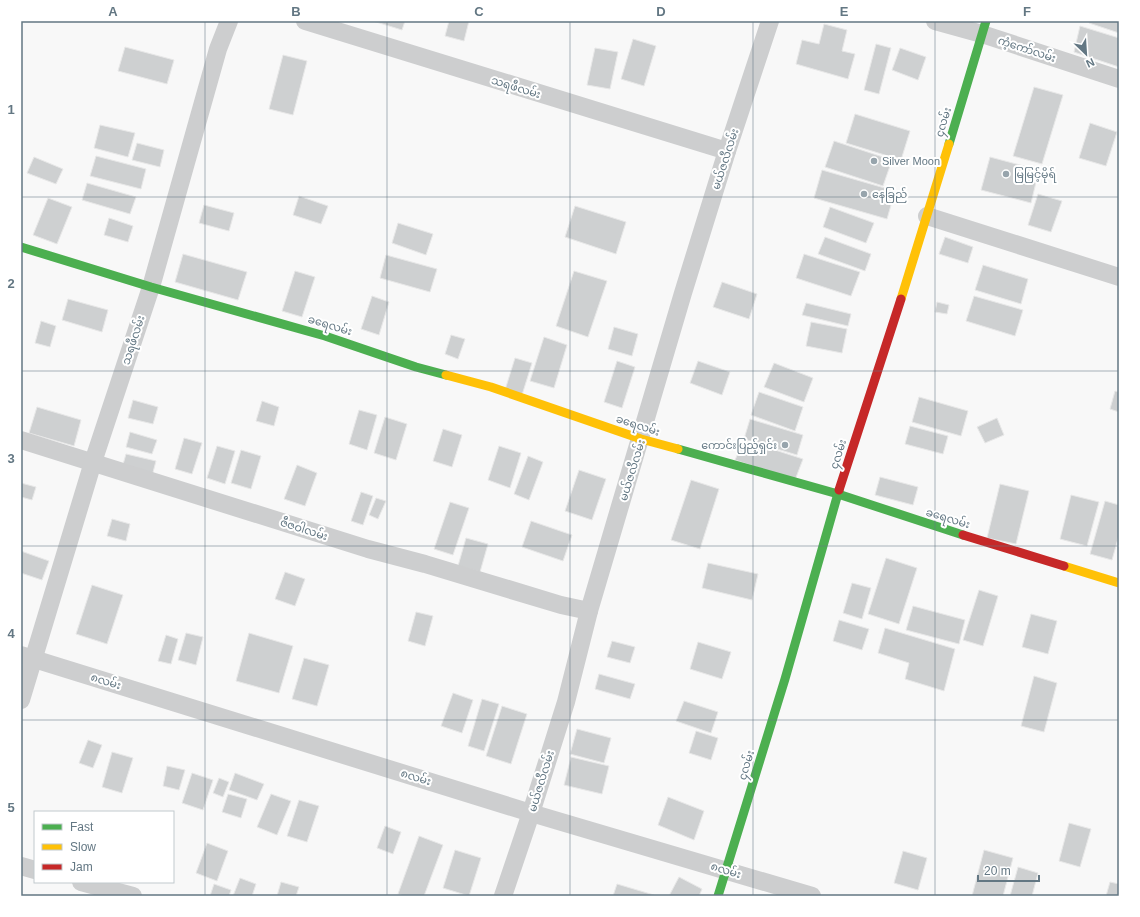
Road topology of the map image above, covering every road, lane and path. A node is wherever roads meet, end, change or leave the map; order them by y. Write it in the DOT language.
graph roads {
  1 [pos="229,21"];
  2 [pos="305,21"];
  3 [pos="770,21"];
  4 [pos="935,21"];
  5 [pos="984,28"];
  6 [pos="1119,79"];
  7 [pos="727,151"];
  8 [pos="927,216"];
  9 [pos="21,247"];
  10 [pos="1119,277"];
  11 [pos="150,287"];
  12 [pos="641,439"];
  13 [pos="21,440"];
  14 [pos="93,462"];
  15 [pos="838,494"];
  16 [pos="1119,583"];
  17 [pos="589,611"];
  18 [pos="27,656"];
  19 [pos="21,700"];
  20 [pos="531,813"];
  21 [pos="21,866"];
  22 [pos="34,870"];
  23 [pos="726,870"];
  24 [pos="87,883"];
  25 [pos="132,891"];
  26 [pos="503,896"];
  27 [pos="718,896"];
  28 [pos="812,896"];
  1 -- 11 [label="street, သရဖီလမ်း"];
  2 -- 7 [label="street, သရဖီလမ်း"];
  3 -- 7 [label="street, မယ်ဇလီလမ်း"];
  4 -- 5 [label="street, ကံ့ကော်လမ်း"];
  5 -- 6 [label="street, ကံ့ကော်လမ်း"];
  5 -- 8 [label="street, ၄လမ်း"];
  7 -- 12 [label="street, မယ်ဇလီလမ်း"];
  8 -- 10 [label="street"];
  8 -- 15 [label="street, ၄လမ်း"];
  9 -- 11 [label="street, ခရေလမ်း"];
  11 -- 12 [label="street, ခရေလမ်း"];
  11 -- 14 [label="street, သရဖီလမ်း"];
  12 -- 15 [label="street, ခရေလမ်း"];
  12 -- 17 [label="street, မယ်ဇလီလမ်း"];
  13 -- 14 [label="street, ဇီဇဝါလမ်း"];
  14 -- 17 [label="street, ဇီဇဝါလမ်း"];
  14 -- 18 [label="street, သရဖီလမ်း"];
  15 -- 16 [label="street, ခရေလမ်း"];
  15 -- 23 [label="street, ၄လမ်း"];
  17 -- 20 [label="street, မယ်ဇလီလမ်း"];
  18 -- 19 [label="street, သရဖီလမ်း"];
  18 -- 20 [label="street, ၈လမ်း"];
  20 -- 23 [label="street, ၈လမ်း"];
  20 -- 26 [label="street, မယ်ဇလီလမ်း"];
  21 -- 22 [label="street"];
  23 -- 27 [label="street, ၄လမ်း"];
  23 -- 28 [label="street, ၈လမ်း"];
  24 -- 25 [label="street"];
}
